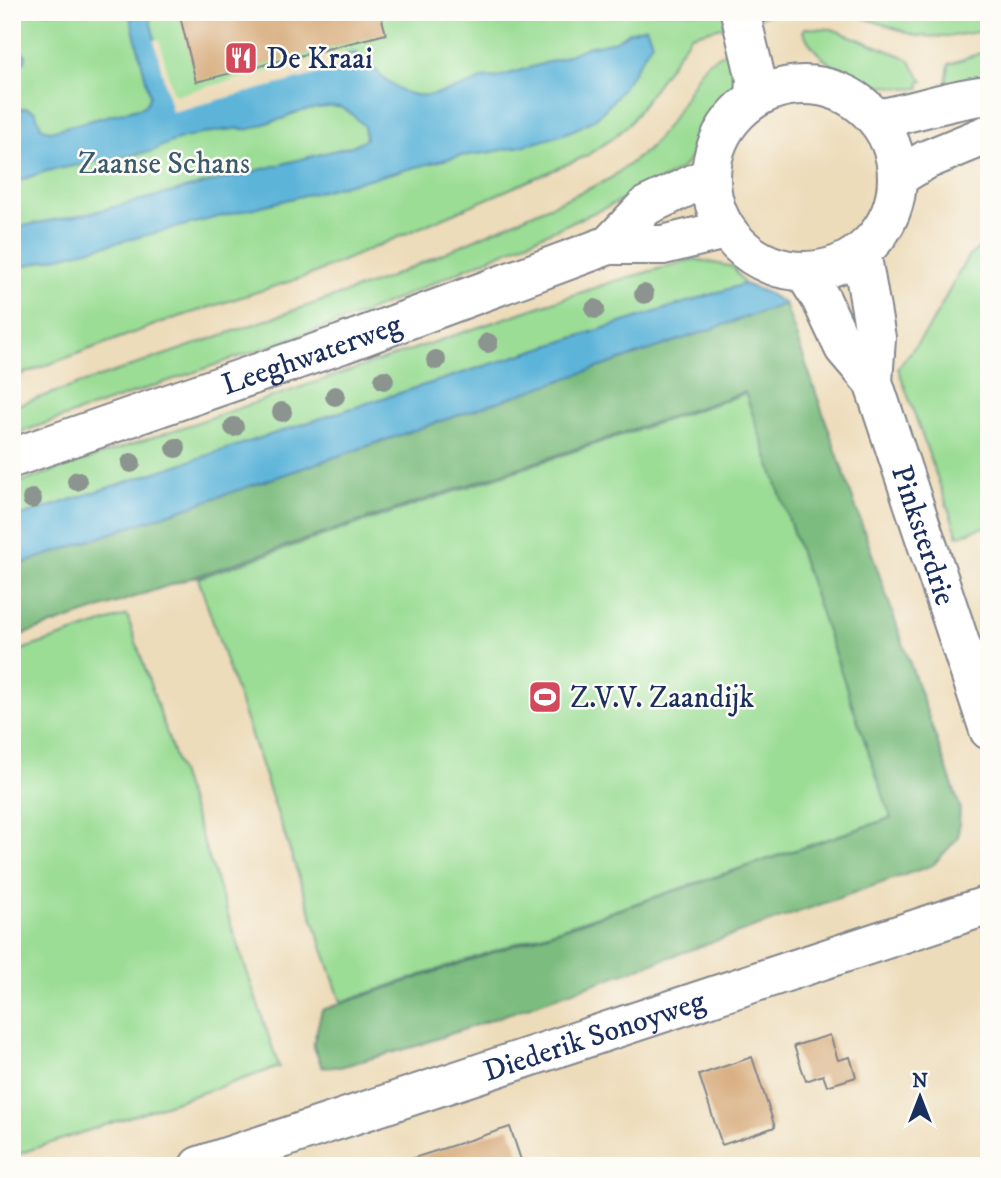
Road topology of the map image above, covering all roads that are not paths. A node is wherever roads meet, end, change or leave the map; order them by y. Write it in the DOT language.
graph roads {
  1 [pos="740,12"];
  2 [pos="989,95"];
  3 [pos="755,98"];
  4 [pos="876,119"];
  5 [pos="989,134"];
  6 [pos="710,176"];
  7 [pos="898,177"];
  8 [pos="726,230"];
  9 [pos="609,246"];
  10 [pos="861,252"];
  11 [pos="804,272"];
  12 [pos="873,382"];
  13 [pos="12,458"];
  14 [pos="989,730"];
  15 [pos="989,905"];
  16 [pos="199,1166"];
  1 -- 3 [label="main road"];
  2 -- 4 [label="main road"];
  3 -- 4 [label="main road"];
  3 -- 6 [label="main road"];
  4 -- 7 [label="main road"];
  5 -- 7 [label="main road"];
  6 -- 8 [label="main road"];
  6 -- 9 [label="main road, Leeghwaterweg"];
  7 -- 10 [label="main road"];
  8 -- 9 [label="main road, Leeghwaterweg"];
  8 -- 11 [label="main road"];
  9 -- 13 [label="main road, Leeghwaterweg"];
  10 -- 11 [label="main road"];
  10 -- 12 [label="main road, Pinksterdrie"];
  11 -- 12 [label="main road, Pinksterdrie"];
  12 -- 14 [label="main road, Pinksterdrie"];
  15 -- 16 [label="main road, Diederik Sonoyweg"];
}
